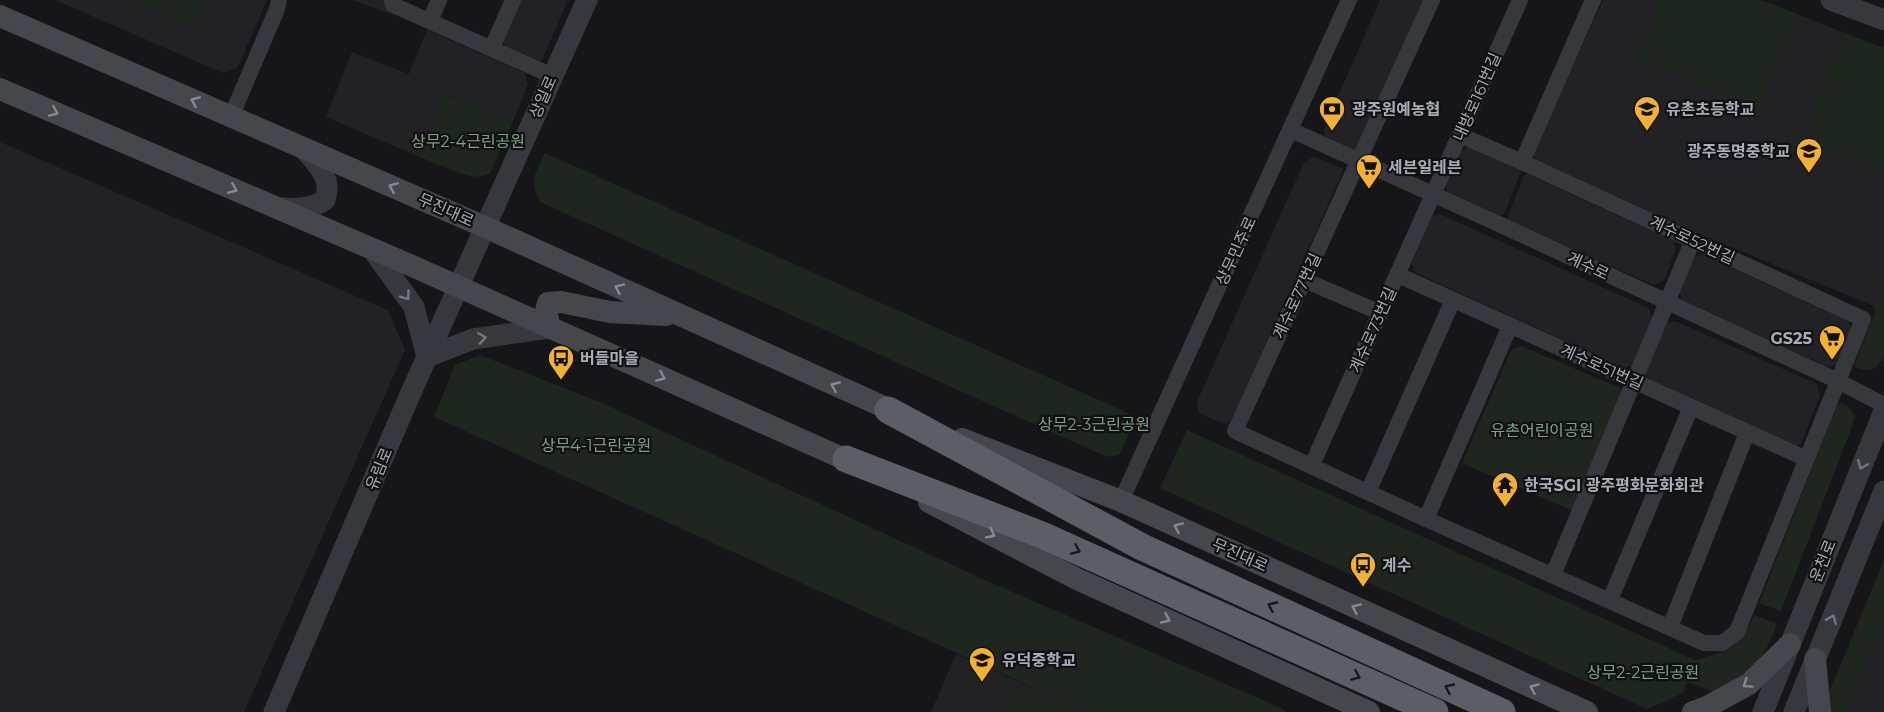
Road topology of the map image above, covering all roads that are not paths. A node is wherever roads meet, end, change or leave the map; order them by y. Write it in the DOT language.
graph roads {
  1 [pos="279,0"];
  2 [pos="392,0"];
  3 [pos="439,0"];
  4 [pos="513,0"];
  5 [pos="587,0"];
  6 [pos="1349,0"];
  7 [pos="1432,0"];
  8 [pos="1520,0"];
  9 [pos="1593,0"];
  10 [pos="1831,0"];
  11 [pos="0,16"];
  12 [pos="1884,20"];
  13 [pos="430,21"];
  14 [pos="492,48"];
  15 [pos="553,76"];
  16 [pos="0,89"];
  17 [pos="231,117"];
  18 [pos="1291,130"];
  19 [pos="1460,135"];
  20 [pos="303,148"];
  21 [pos="1359,161"];
  22 [pos="1522,162"];
  23 [pos="1433,195"];
  24 [pos="276,208"];
  25 [pos="485,227"];
  26 [pos="1693,240"];
  27 [pos="372,249"];
  28 [pos="1398,275"];
  29 [pos="1304,280"];
  30 [pos="459,286"];
  31 [pos="1453,300"];
  32 [pos="1667,302"];
  33 [pos="1381,313"];
  34 [pos="681,316"];
  35 [pos="1510,326"];
  36 [pos="549,328"];
  37 [pos="427,357"];
  38 [pos="1838,381"];
  39 [pos="1635,382"];
  40 [pos="1884,405"];
  41 [pos="1691,407"];
  42 [pos="888,410"];
  43 [pos="1884,411"];
  44 [pos="1747,433"];
  45 [pos="846,459"];
  46 [pos="1807,459"];
  47 [pos="1312,465"];
  48 [pos="1884,491"];
  49 [pos="1368,492"];
  50 [pos="1121,501"];
  51 [pos="1426,519"];
  52 [pos="1553,575"];
  53 [pos="1610,600"];
  54 [pos="1671,627"];
  55 [pos="1790,645"];
  56 [pos="1815,659"];
  57 [pos="276,712"];
  58 [pos="1369,712"];
  59 [pos="1435,712"];
  60 [pos="1502,712"];
  61 [pos="1587,712"];
  62 [pos="1693,712"];
  63 [pos="1763,712"];
  64 [pos="1794,712"];
  65 [pos="1820,712"];
  1 -- 17 [label="street"];
  2 -- 13 [label="street"];
  3 -- 13 [label="street"];
  4 -- 14 [label="street"];
  5 -- 15 [label="street, 상일로"];
  6 -- 18 [label="street, 상무민주로"];
  7 -- 21 [label="street, 계수로77번길"];
  8 -- 19 [label="street, 내방로161번길"];
  9 -- 22 [label="street"];
  10 -- 12 [label="street"];
  17 -- 11 [label="main road, 무진대로, one-way"];
  13 -- 14 [label="street"];
  14 -- 15 [label="street"];
  15 -- 25 [label="street, 상일로"];
  16 -- 24 [label="main road, one-way"];
  17 -- 20 [label="main road, 무진대로"];
  18 -- 21 [label="street, 계수로"];
  18 -- 50 [label="street, 상무민주로"];
  19 -- 22 [label="street, 계수로52번길"];
  19 -- 23 [label="street, 내방로161번길"];
  20 -- 24 [label="street"];
  25 -- 20 [label="main road, 무진대로, one-way"];
  21 -- 23 [label="street, 계수로"];
  21 -- 29 [label="street, 계수로77번길"];
  22 -- 26 [label="street, 계수로52번길"];
  23 -- 28 [label="street, 계수로73번길"];
  23 -- 32 [label="street, 계수로"];
  24 -- 27 [label="main road"];
  25 -- 30 [label="street, 유림로"];
  34 -- 25 [label="main road, 무진대로, one-way"];
  26 -- 32 [label="street"];
  26 -- 38 [label="street, 계수로52번길"];
  27 -- 30 [label="main road"];
  27 -- 37 [label="street, one-way"];
  28 -- 31 [label="street, 계수로51번길"];
  28 -- 33 [label="street, 계수로73번길"];
  29 -- 33 [label="street"];
  29 -- 47 [label="street, 계수로77번길"];
  30 -- 36 [label="main road"];
  30 -- 37 [label="street, 유림로"];
  31 -- 35 [label="street, 계수로51번길"];
  31 -- 49 [label="street"];
  32 -- 38 [label="street, 계수로"];
  32 -- 39 [label="street"];
  33 -- 47 [label="street, 계수로73번길"];
  34 -- 36 [label="main road"];
  42 -- 34 [label="main road, 무진대로, one-way"];
  35 -- 39 [label="street, 계수로51번길"];
  35 -- 51 [label="street"];
  37 -- 36 [label="street, one-way"];
  36 -- 45 [label="main road, one-way"];
  37 -- 57 [label="street, 유림로"];
  38 -- 40 [label="street, 계수로"];
  38 -- 46 [label="street"];
  39 -- 41 [label="street, 계수로51번길"];
  39 -- 52 [label="street"];
  41 -- 44 [label="street, 계수로51번길"];
  41 -- 53 [label="street"];
  42 -- 50 [label="main road, 무진대로"];
  60 -- 42 [label="highway, 무진대로, one-way"];
  43 -- 55 [label="street, 운천로, one-way"];
  44 -- 46 [label="street, 계수로51번길"];
  44 -- 54 [label="street"];
  45 -- 58 [label="main road, one-way"];
  45 -- 59 [label="highway, one-way"];
  46 -- 54 [label="street"];
  47 -- 49 [label="street"];
  56 -- 48 [label="street, 운천로, one-way"];
  49 -- 51 [label="street"];
  61 -- 50 [label="main road, 무진대로, one-way"];
  51 -- 52 [label="street"];
  52 -- 53 [label="street"];
  53 -- 54 [label="street"];
  55 -- 62 [label="main road, one-way"];
  55 -- 63 [label="street, 운천로"];
  56 -- 64 [label="street, 운천로"];
  56 -- 65 [label="main road"];
}
